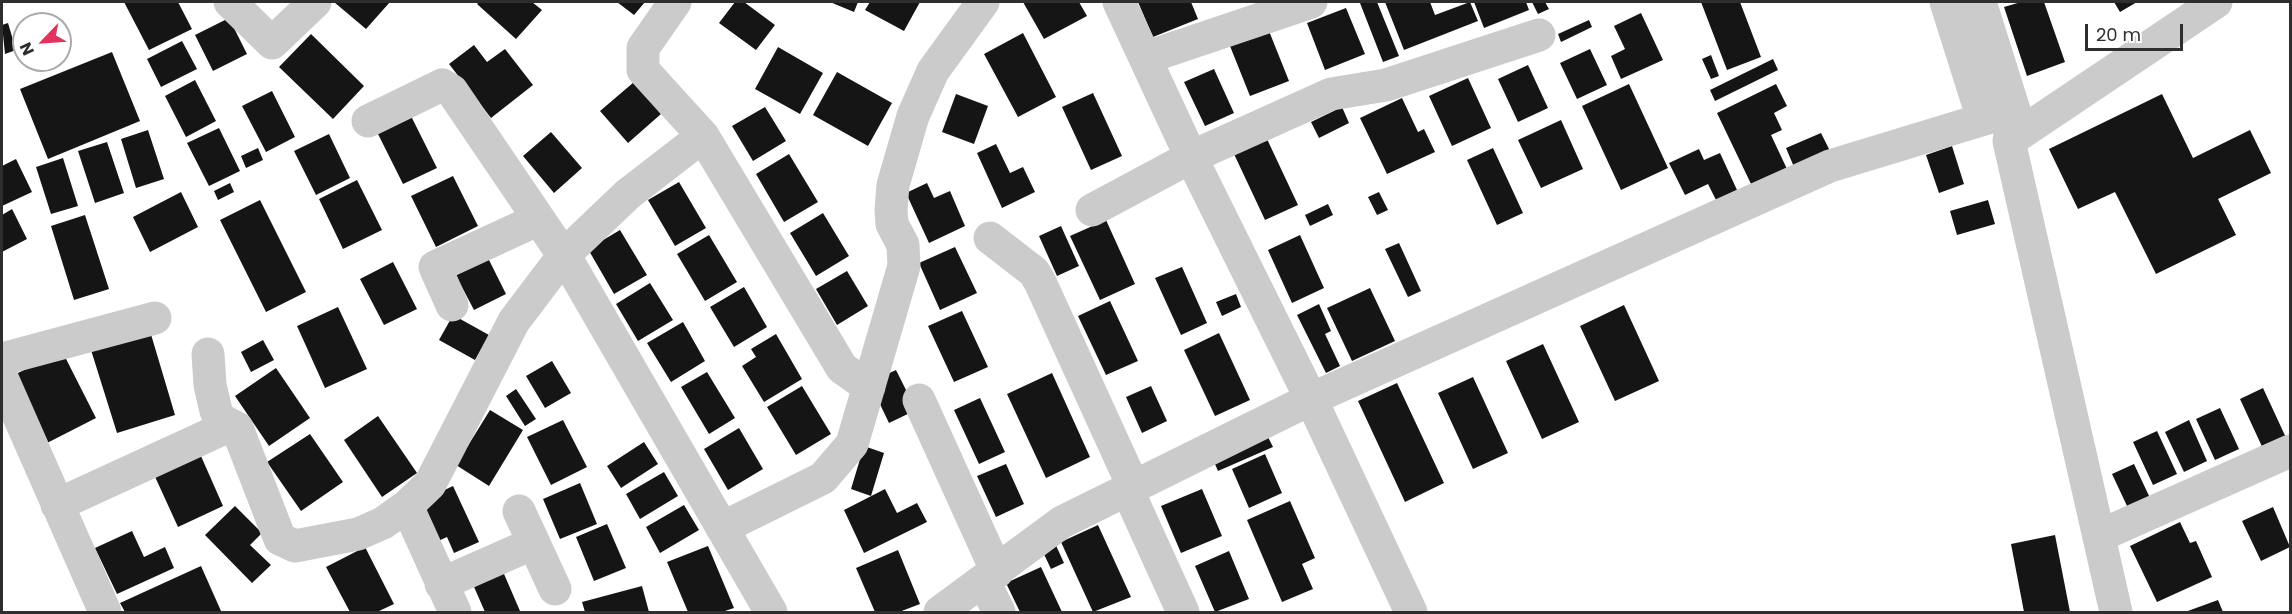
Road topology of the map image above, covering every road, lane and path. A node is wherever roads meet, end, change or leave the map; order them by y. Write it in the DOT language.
graph roads {
  1 [pos="230,2"];
  2 [pos="315,2"];
  3 [pos="675,2"];
  4 [pos="982,2"];
  5 [pos="1119,2"];
  6 [pos="1311,2"];
  7 [pos="1946,2"];
  8 [pos="1980,2"];
  9 [pos="2216,2"];
  10 [pos="1539,35"];
  11 [pos="1145,58"];
  12 [pos="1983,119"];
  13 [pos="368,121"];
  14 [pos="2011,125"];
  15 [pos="704,136"];
  16 [pos="1191,157"];
  17 [pos="1092,210"];
  18 [pos="538,219"];
  19 [pos="990,238"];
  20 [pos="564,255"];
  21 [pos="452,305"];
  22 [pos="155,318"];
  23 [pos="208,354"];
  24 [pos="2,359"];
  25 [pos="2,378"];
  26 [pos="869,387"];
  27 [pos="1311,399"];
  28 [pos="919,400"];
  29 [pos="231,425"];
  30 [pos="2290,451"];
  31 [pos="1131,490"];
  32 [pos="57,505"];
  33 [pos="407,506"];
  34 [pos="519,511"];
  35 [pos="722,528"];
  36 [pos="2099,536"];
  37 [pos="534,543"];
  38 [pos="991,577"];
  39 [pos="555,589"];
  40 [pos="448,598"];
  41 [pos="105,612"];
  42 [pos="771,612"];
  43 [pos="940,612"];
  44 [pos="999,612"];
  45 [pos="1183,612"];
  46 [pos="1411,612"];
  47 [pos="2116,612"];
  1 -- 2 [label="street"];
  3 -- 15 [label="street"];
  4 -- 26 [label="street"];
  5 -- 11 [label="street"];
  6 -- 11 [label="street"];
  7 -- 12 [label="street"];
  8 -- 14 [label="street"];
  9 -- 14 [label="street"];
  10 -- 16 [label="street"];
  11 -- 16 [label="street"];
  12 -- 14 [label="street"];
  12 -- 27 [label="street"];
  13 -- 18 [label="street"];
  14 -- 36 [label="street"];
  15 -- 20 [label="street"];
  15 -- 26 [label="street"];
  16 -- 17 [label="street"];
  16 -- 27 [label="street"];
  18 -- 20 [label="street"];
  18 -- 21 [label="street"];
  19 -- 31 [label="street"];
  20 -- 33 [label="street"];
  20 -- 35 [label="street"];
  22 -- 24 [label="street"];
  23 -- 29 [label="street"];
  25 -- 32 [label="street"];
  26 -- 35 [label="street"];
  27 -- 31 [label="street"];
  27 -- 46 [label="street"];
  28 -- 38 [label="street"];
  29 -- 32 [label="street"];
  29 -- 33 [label="street"];
  30 -- 36 [label="street"];
  31 -- 38 [label="street"];
  31 -- 45 [label="street"];
  32 -- 41 [label="street"];
  33 -- 40 [label="street"];
  34 -- 37 [label="street"];
  35 -- 42 [label="street"];
  36 -- 47 [label="street"];
  37 -- 39 [label="street"];
  37 -- 40 [label="street"];
  38 -- 43 [label="street"];
  38 -- 44 [label="street"];
}
